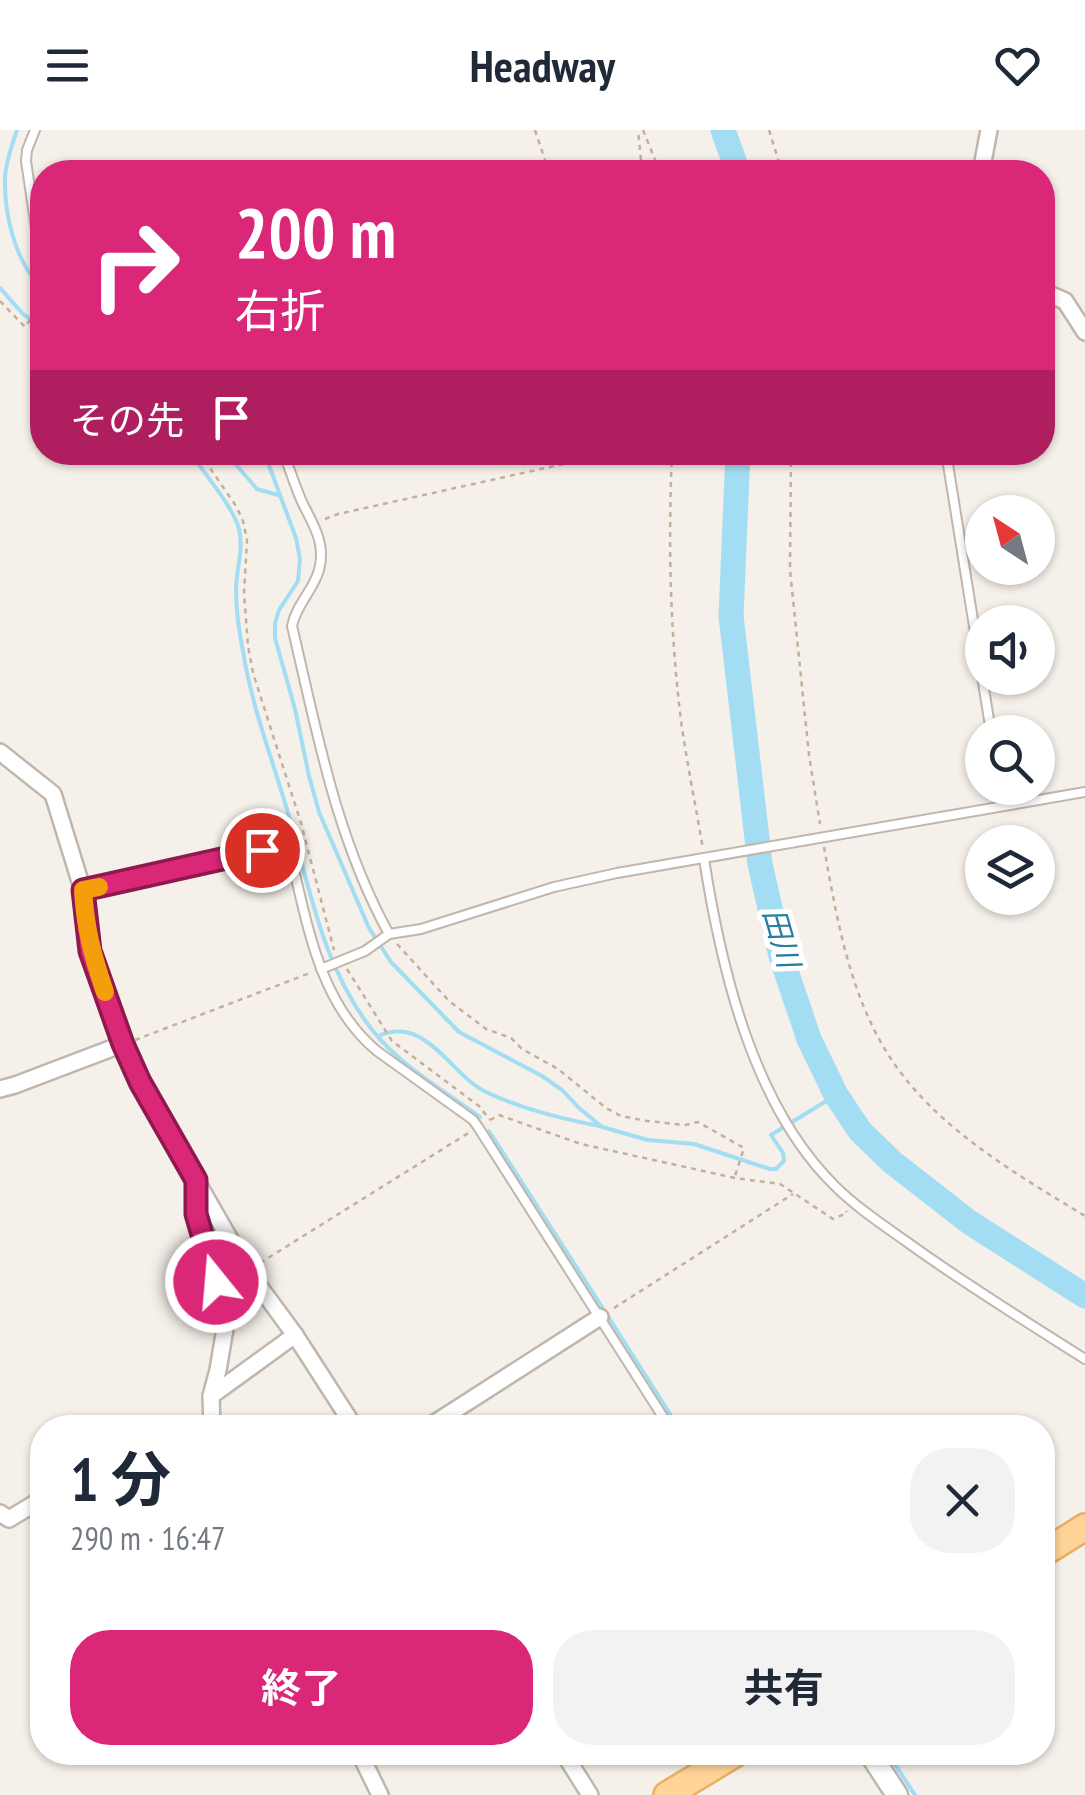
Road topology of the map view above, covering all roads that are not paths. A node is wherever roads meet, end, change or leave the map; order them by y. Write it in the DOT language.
graph roads {
  1 [pos="35,130"];
  2 [pos="990,130"];
  3 [pos="984,160"];
  4 [pos="30,188"];
  5 [pos="1055,297"];
  6 [pos="1085,332"];
  7 [pos="288,465"];
  8 [pos="948,465"];
  9 [pos="987,715"];
  10 [pos="0,752"];
  11 [pos="1085,792"];
  12 [pos="1002,806"];
  13 [pos="706,856"];
  14 [pos="83,890"];
  15 [pos="389,934"];
  16 [pos="332,964"];
  17 [pos="123,1044"];
  18 [pos="0,1089"];
  19 [pos="196,1180"];
  20 [pos="600,1317"];
  21 [pos="295,1335"];
  22 [pos="1085,1360"];
  23 [pos="211,1396"];
  24 [pos="212,1415"];
  25 [pos="347,1415"];
  26 [pos="447,1415"];
  27 [pos="662,1415"];
  28 [pos="30,1506"];
  29 [pos="0,1513"];
  30 [pos="1085,1526"];
  31 [pos="1055,1546"];
  32 [pos="365,1765"];
  33 [pos="571,1765"];
  34 [pos="717,1765"];
  35 [pos="878,1765"];
  36 [pos="380,1795"];
  37 [pos="590,1795"];
  38 [pos="667,1795"];
  39 [pos="897,1795"];
  1 -- 4 [label="lane"];
  2 -- 3 [label="street"];
  5 -- 6 [label="street"];
  7 -- 15 [label="lane"];
  8 -- 9 [label="lane"];
  10 -- 14 [label="street"];
  11 -- 12 [label="lane"];
  12 -- 13 [label="lane"];
  13 -- 15 [label="lane"];
  13 -- 22 [label="lane"];
  14 -- 16 [label="lane"];
  14 -- 17 [label="street"];
  15 -- 16 [label="lane"];
  16 -- 20 [label="lane"];
  17 -- 18 [label="street"];
  17 -- 19 [label="street"];
  19 -- 21 [label="street"];
  19 -- 23 [label="street"];
  20 -- 26 [label="street"];
  20 -- 27 [label="lane"];
  21 -- 23 [label="street"];
  21 -- 25 [label="street"];
  23 -- 24 [label="street"];
  28 -- 29 [label="street"];
  30 -- 31 [label="main road"];
  32 -- 36 [label="street"];
  33 -- 37 [label="street"];
  34 -- 38 [label="main road"];
  35 -- 39 [label="street"];
}
